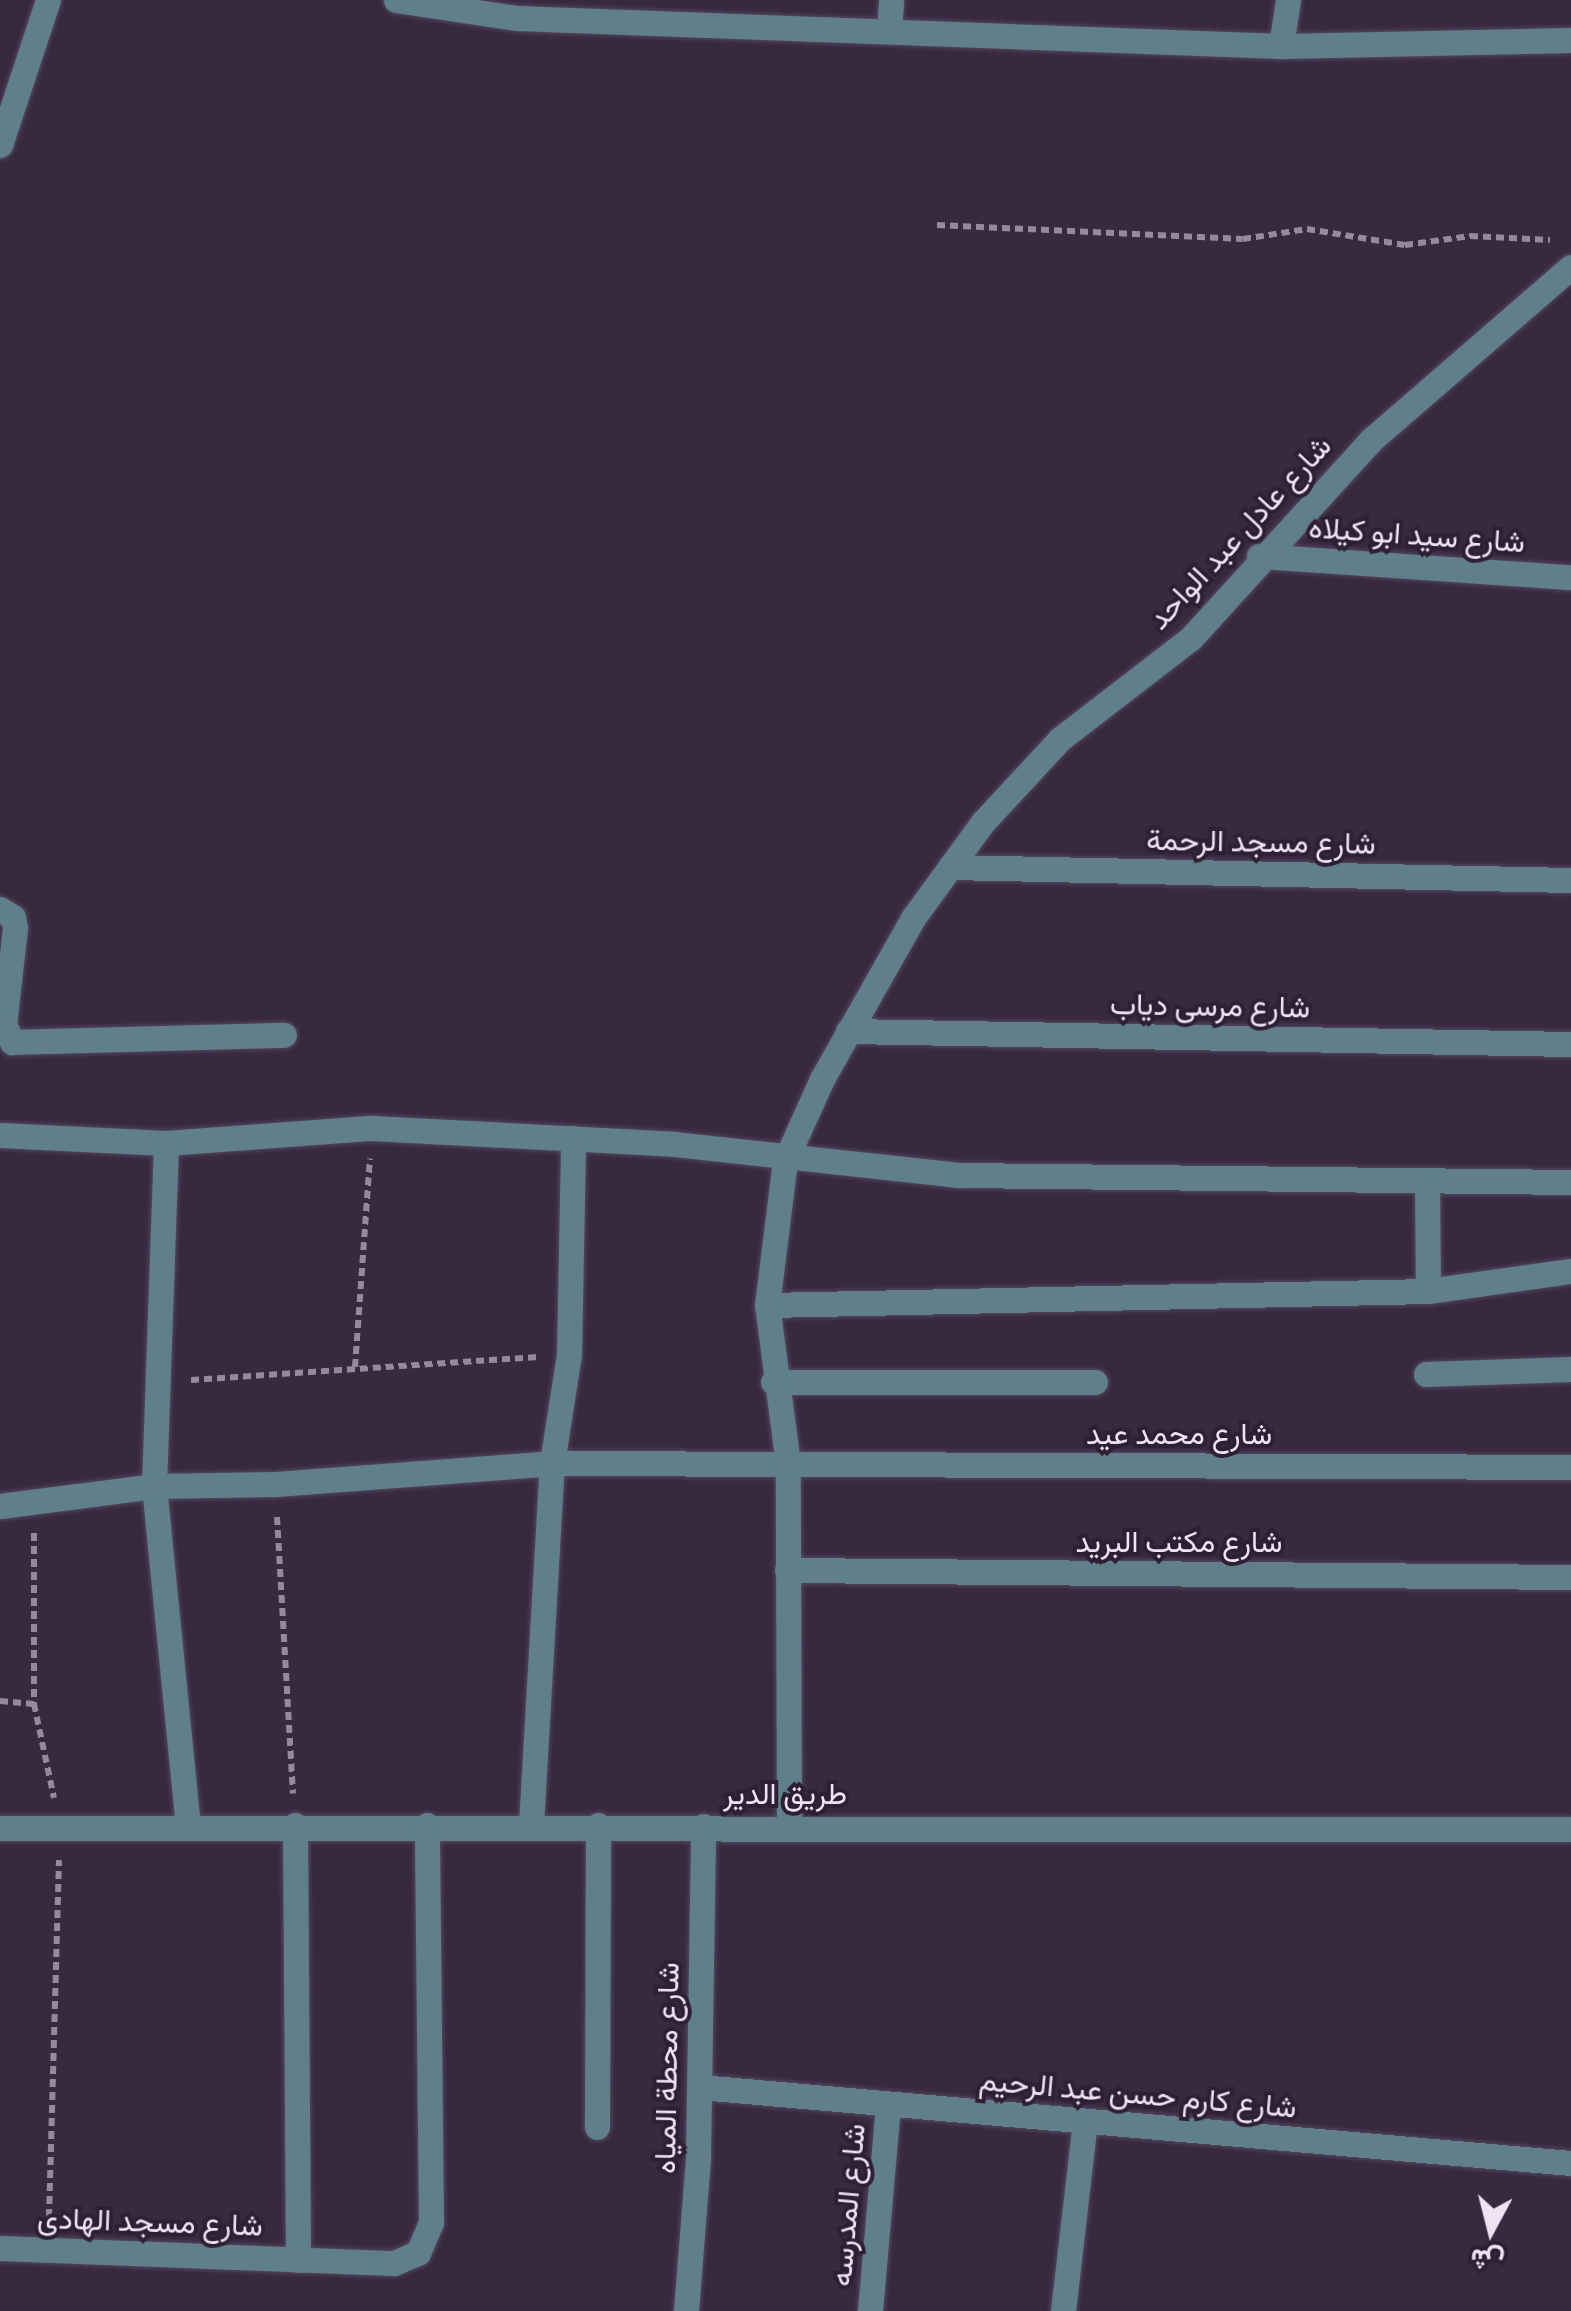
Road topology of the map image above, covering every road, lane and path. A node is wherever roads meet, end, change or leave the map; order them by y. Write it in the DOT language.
graph roads {
  1 [pos="48,0"];
  2 [pos="396,0"];
  3 [pos="891,0"];
  4 [pos="1288,0"];
  5 [pos="890,32"];
  6 [pos="1571,40"];
  7 [pos="1281,46"];
  8 [pos="0,145"];
  9 [pos="937,225"];
  10 [pos="1554,240"];
  11 [pos="1571,267"];
  12 [pos="1259,556"];
  13 [pos="1571,577"];
  14 [pos="950,867"];
  15 [pos="1571,880"];
  16 [pos="0,909"];
  17 [pos="848,1030"];
  18 [pos="284,1036"];
  19 [pos="1571,1044"];
  20 [pos="372,1128"];
  21 [pos="0,1135"];
  22 [pos="573,1138"];
  23 [pos="166,1143"];
  24 [pos="785,1161"];
  25 [pos="1427,1182"];
  26 [pos="1571,1182"];
  27 [pos="1571,1272"];
  28 [pos="1428,1290"];
  29 [pos="767,1306"];
  30 [pos="569,1355"];
  31 [pos="355,1367"];
  32 [pos="1571,1369"];
  33 [pos="1426,1374"];
  34 [pos="773,1382"];
  35 [pos="1095,1382"];
  36 [pos="156,1383"];
  37 [pos="552,1464"];
  38 [pos="788,1464"];
  39 [pos="1571,1466"];
  40 [pos="275,1484"];
  41 [pos="154,1486"];
  42 [pos="34,1496"];
  43 [pos="0,1506"];
  44 [pos="787,1570"];
  45 [pos="1571,1576"];
  46 [pos="0,1701"];
  47 [pos="34,1704"];
  48 [pos="188,1825"];
  49 [pos="427,1825"];
  50 [pos="531,1825"];
  51 [pos="598,1825"];
  52 [pos="788,1825"];
  53 [pos="295,1826"];
  54 [pos="702,1826"];
  55 [pos="0,1828"];
  56 [pos="60,1828"];
  57 [pos="1571,1829"];
  58 [pos="700,2087"];
  59 [pos="888,2104"];
  60 [pos="1085,2121"];
  61 [pos="597,2126"];
  62 [pos="1571,2164"];
  63 [pos="0,2248"];
  64 [pos="48,2250"];
  65 [pos="298,2260"];
  66 [pos="686,2311"];
  67 [pos="870,2311"];
  68 [pos="1062,2311"];
  1 -- 8 [label="street"];
  2 -- 5 [label="street"];
  3 -- 5 [label="street"];
  4 -- 7 [label="street"];
  5 -- 7 [label="street"];
  6 -- 7 [label="street"];
  9 -- 10 [label="path"];
  11 -- 12 [label="street, شارع عادل عبد الواحد"];
  12 -- 13 [label="street, شارع سيد ابو كيلاه"];
  12 -- 14 [label="street, شارع عادل عبد الواحد"];
  14 -- 15 [label="street, شارع مسجد الرحمة"];
  14 -- 17 [label="street, شارع عادل عبد الواحد"];
  16 -- 18 [label="street"];
  17 -- 19 [label="street, شارع مرسى دياب"];
  17 -- 24 [label="street, شارع عادل عبد الواحد"];
  20 -- 22 [label="street"];
  20 -- 23 [label="street"];
  20 -- 31 [label="path"];
  21 -- 23 [label="street"];
  22 -- 24 [label="street"];
  22 -- 30 [label="street"];
  23 -- 36 [label="street"];
  24 -- 25 [label="street"];
  24 -- 29 [label="street, شارع عادل عبد الواحد"];
  25 -- 26 [label="street"];
  25 -- 28 [label="street"];
  27 -- 28 [label="street"];
  28 -- 29 [label="street"];
  29 -- 34 [label="street, شارع عادل عبد الواحد"];
  30 -- 31 [label="path"];
  30 -- 37 [label="street"];
  31 -- 36 [label="path"];
  32 -- 33 [label="street"];
  34 -- 35 [label="street"];
  34 -- 38 [label="street, شارع عادل عبد الواحد"];
  36 -- 41 [label="street"];
  37 -- 38 [label="street, شارع محمد عيد"];
  37 -- 40 [label="street, شارع محمد عيد"];
  37 -- 50 [label="street"];
  38 -- 39 [label="street, شارع محمد عيد"];
  38 -- 44 [label="street, شارع عادل عبد الواحد"];
  40 -- 41 [label="street, شارع محمد عيد"];
  40 -- 53 [label="path"];
  41 -- 42 [label="street, شارع محمد عيد"];
  41 -- 48 [label="street"];
  42 -- 43 [label="street, شارع محمد عيد"];
  42 -- 47 [label="path"];
  44 -- 45 [label="street, شارع مكتب البريد"];
  44 -- 52 [label="street, شارع عادل عبد الواحد"];
  46 -- 47 [label="path"];
  47 -- 56 [label="path"];
  48 -- 53 [label="street, طريق الدير"];
  48 -- 56 [label="street, طريق الدير"];
  49 -- 50 [label="street, طريق الدير"];
  49 -- 53 [label="street, طريق الدير"];
  49 -- 65 [label="street, شارع مسجد الهادى"];
  50 -- 51 [label="street, طريق الدير"];
  51 -- 54 [label="street, طريق الدير"];
  51 -- 61 [label="street"];
  52 -- 54 [label="street, طريق الدير"];
  52 -- 57 [label="street, طريق الدير"];
  53 -- 65 [label="street"];
  54 -- 58 [label="street, شارع محطة المياه"];
  55 -- 56 [label="street, طريق الدير"];
  56 -- 64 [label="path"];
  58 -- 59 [label="street, شارع كارم حسن عبد الرحيم"];
  58 -- 66 [label="street, شارع محطة المياه"];
  59 -- 60 [label="street, شارع كارم حسن عبد الرحيم"];
  59 -- 67 [label="street, شارع المدرسه"];
  60 -- 62 [label="street, شارع كارم حسن عبد الرحيم"];
  60 -- 68 [label="street"];
  63 -- 64 [label="street, شارع مسجد الهادى"];
  64 -- 65 [label="street, شارع مسجد الهادى"];
}
